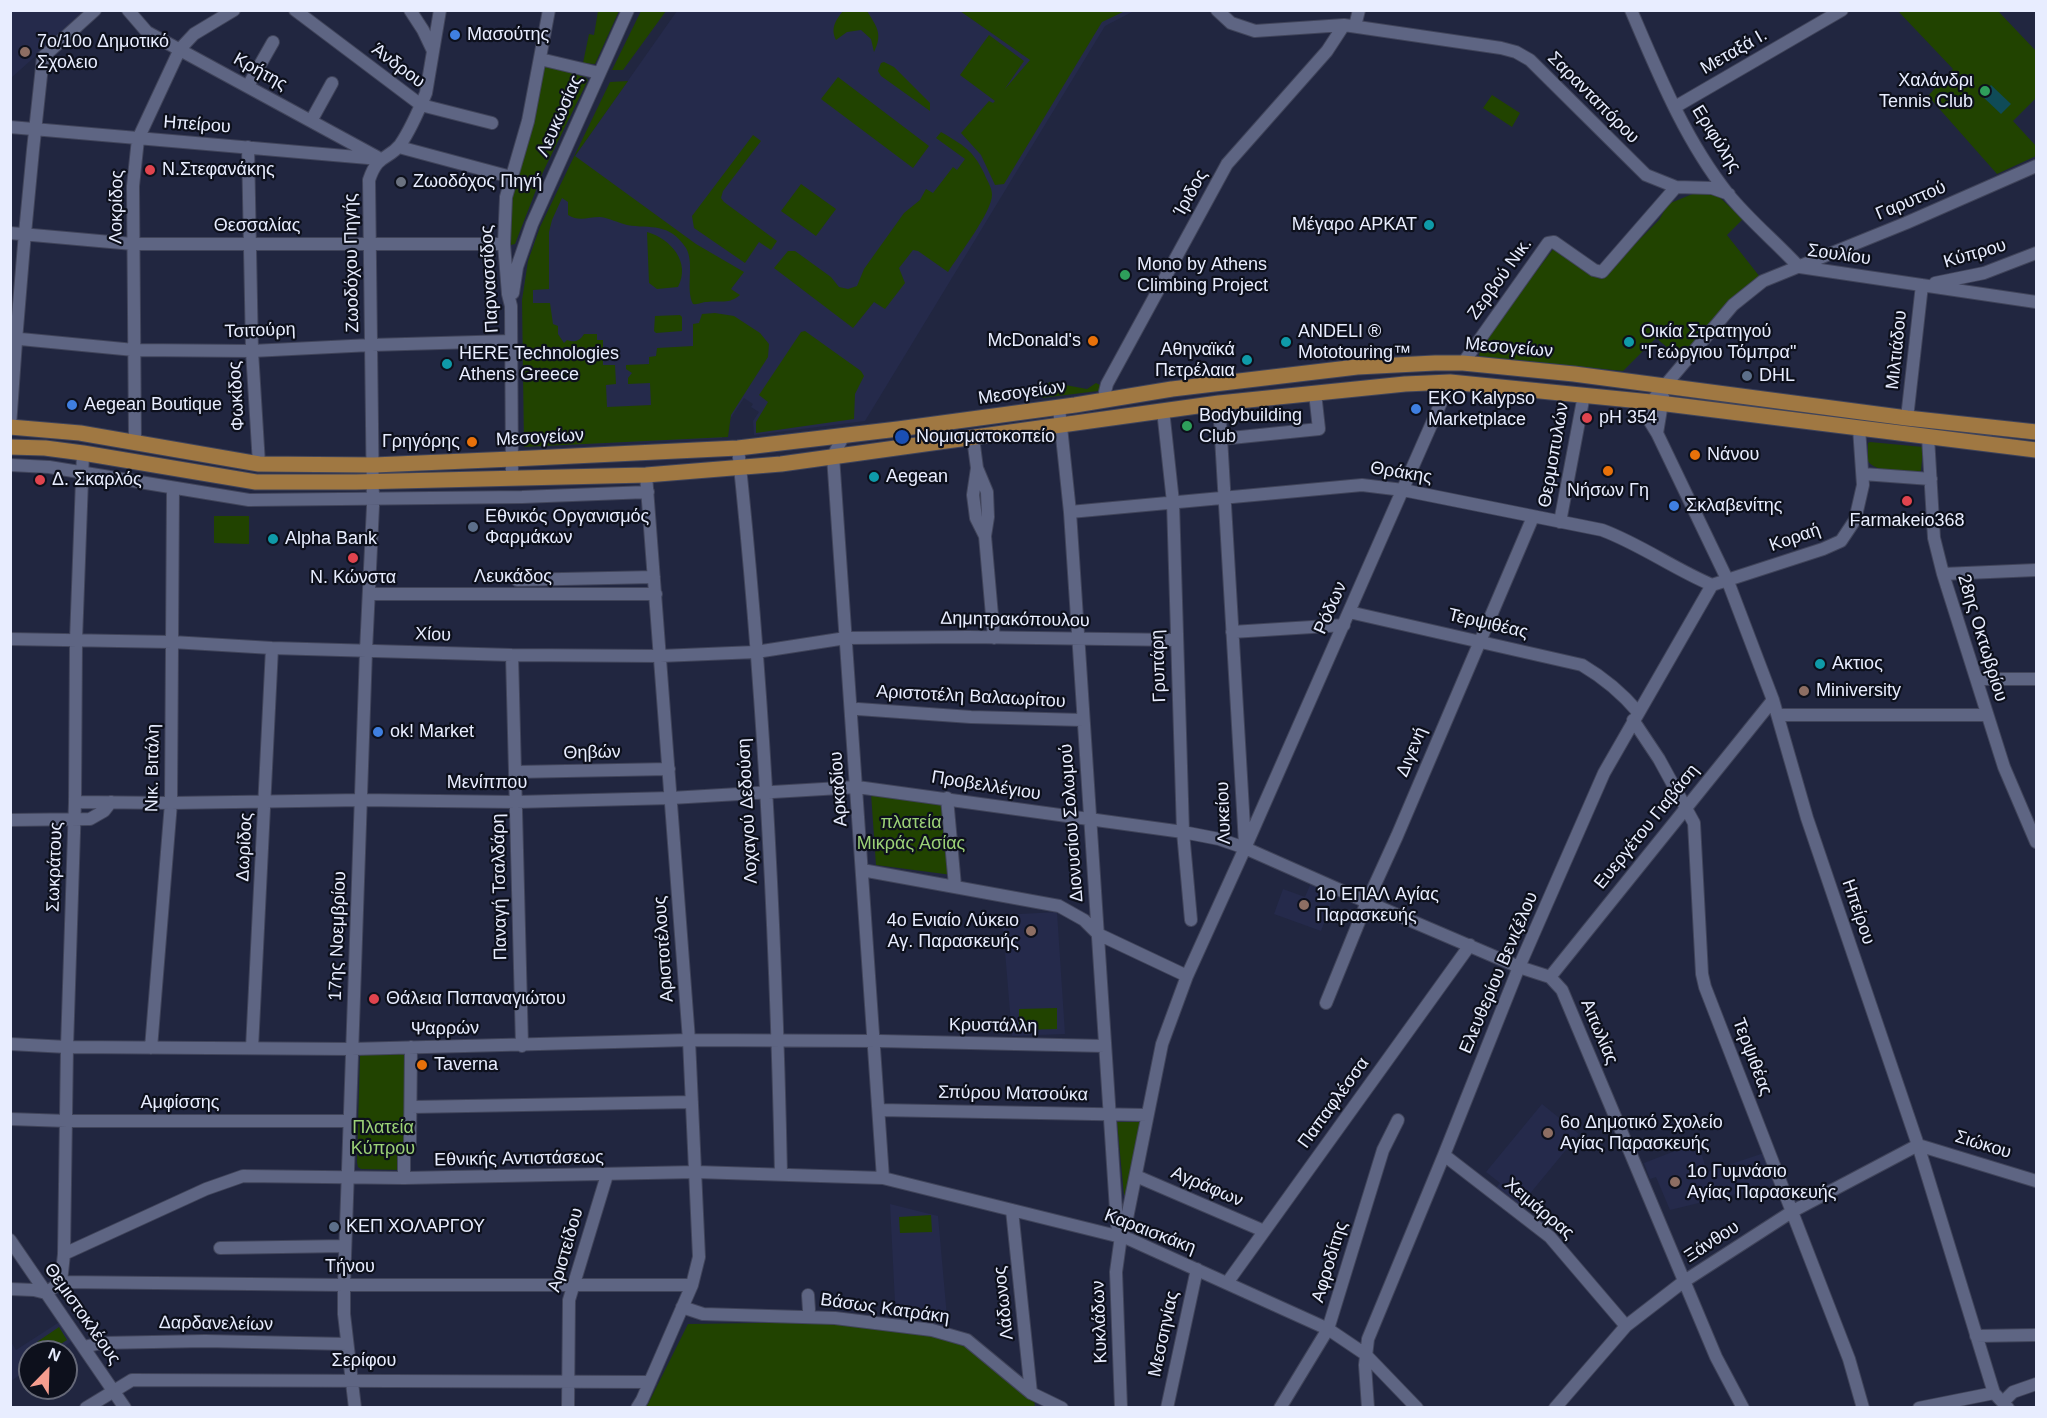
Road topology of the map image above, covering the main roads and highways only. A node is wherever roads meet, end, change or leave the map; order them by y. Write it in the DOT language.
graph roads {
  1 [pos="10,427"];
  2 [pos="2037,432"];
  3 [pos="10,447"];
  4 [pos="2037,450"];
  1 -- 2 [label="main road, Μεσογείων"];
  3 -- 4 [label="main road, Μεσογείων"];
}
